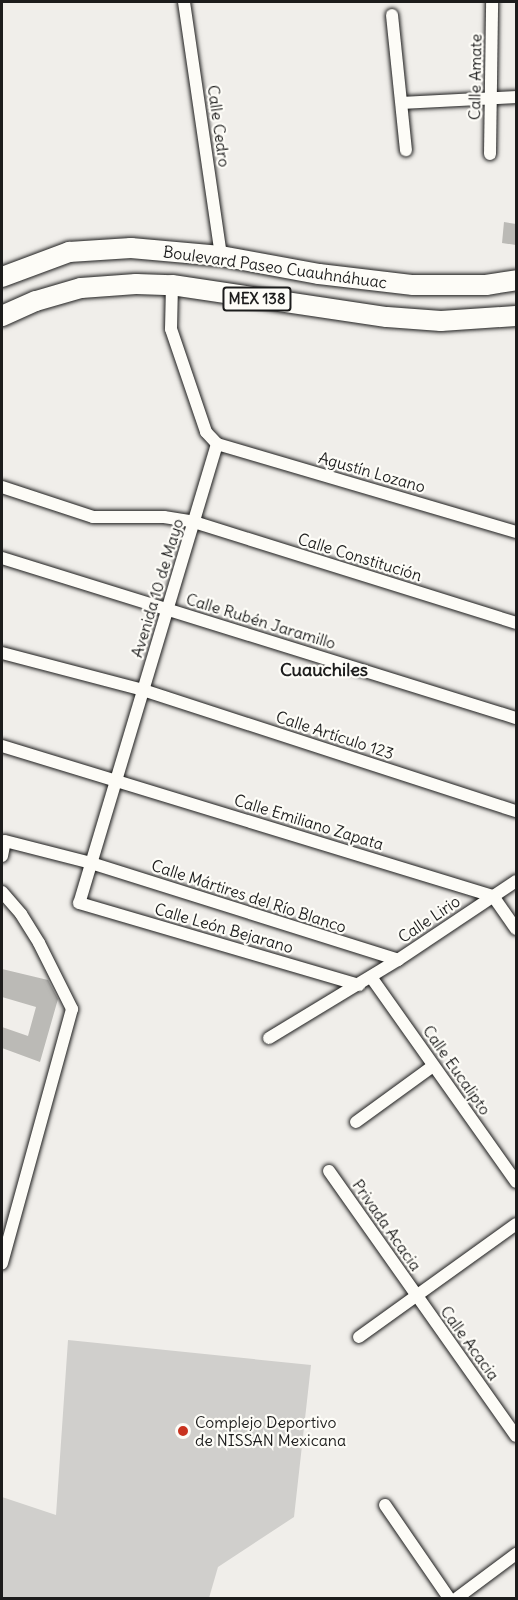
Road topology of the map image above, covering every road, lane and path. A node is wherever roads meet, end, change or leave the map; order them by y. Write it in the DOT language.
graph roads {
  1 [pos="184,2"];
  2 [pos="492,2"];
  3 [pos="392,15"];
  4 [pos="491,97"];
  5 [pos="516,97"];
  6 [pos="402,103"];
  7 [pos="406,150"];
  8 [pos="490,154"];
  9 [pos="221,256"];
  10 [pos="2,277"];
  11 [pos="516,280"];
  12 [pos="172,285"];
  13 [pos="2,316"];
  14 [pos="516,316"];
  15 [pos="217,444"];
  16 [pos="2,487"];
  17 [pos="194,522"];
  18 [pos="516,532"];
  19 [pos="2,558"];
  20 [pos="167,610"];
  21 [pos="516,623"];
  22 [pos="2,653"];
  23 [pos="143,690"];
  24 [pos="516,718"];
  25 [pos="2,746"];
  26 [pos="117,779"];
  27 [pos="516,811"];
  28 [pos="2,856"];
  29 [pos="91,863"];
  30 [pos="516,881"];
  31 [pos="2,892"];
  32 [pos="493,896"];
  33 [pos="79,903"];
  34 [pos="516,929"];
  35 [pos="398,960"];
  36 [pos="371,977"];
  37 [pos="359,985"];
  38 [pos="269,1038"];
  39 [pos="433,1066"];
  40 [pos="356,1122"];
  41 [pos="329,1171"];
  42 [pos="516,1182"];
  43 [pos="516,1224"];
  44 [pos="2,1264"];
  45 [pos="417,1298"];
  46 [pos="359,1337"];
  47 [pos="516,1436"];
  48 [pos="385,1505"];
  49 [pos="516,1554"];
  50 [pos="449,1599"];
  51 [pos="457,1599"];
  1 -- 9 [label="street, Calle Cedro"];
  2 -- 4 [label="street, Calle Amate"];
  3 -- 6 [label="street"];
  4 -- 5 [label="street"];
  4 -- 6 [label="street"];
  4 -- 8 [label="street, Calle Amate"];
  6 -- 7 [label="street"];
  9 -- 10 [label="main road, Boulevard Paseo Cuauhnáhuac / MEX 138"];
  9 -- 11 [label="main road, Boulevard Paseo Cuauhnáhuac / MEX 138"];
  12 -- 13 [label="main road, Boulevard Paseo Cuauhnáhuac / MEX 138"];
  12 -- 14 [label="main road, Boulevard Paseo Cuauhnáhuac / MEX 138"];
  12 -- 15 [label="street"];
  15 -- 17 [label="street, Avenida 10 de Mayo"];
  15 -- 18 [label="street, Agustín Lozano"];
  16 -- 17 [label="street, Calle Constitución"];
  17 -- 20 [label="street, Avenida 10 de Mayo"];
  17 -- 21 [label="street, Calle Constitución"];
  19 -- 20 [label="street, Calle Rubén Jaramillo"];
  20 -- 23 [label="street, Avenida 10 de Mayo"];
  20 -- 24 [label="street, Calle Rubén Jaramillo"];
  22 -- 23 [label="street, Calle Artículo 123"];
  23 -- 26 [label="street, Avenida 10 de Mayo"];
  23 -- 27 [label="street, Calle Artículo 123"];
  25 -- 26 [label="street, Calle Emiliano Zapata"];
  26 -- 29 [label="street, Avenida 10 de Mayo"];
  26 -- 32 [label="street, Calle Emiliano Zapata"];
  28 -- 29 [label="street, Calle Mártires del Río Blanco"];
  29 -- 33 [label="street, Avenida 10 de Mayo"];
  29 -- 35 [label="street, Calle Mártires del Río Blanco"];
  30 -- 32 [label="street, Calle Lirio"];
  31 -- 44 [label="street"];
  32 -- 34 [label="street"];
  32 -- 35 [label="street, Calle Lirio"];
  33 -- 37 [label="street, Calle León Bejarano"];
  35 -- 36 [label="street, Calle Lirio"];
  36 -- 37 [label="street, Calle Lirio"];
  36 -- 39 [label="street, Calle Eucalipto"];
  37 -- 38 [label="street, Calle Lirio"];
  39 -- 40 [label="street"];
  39 -- 42 [label="street, Calle Eucalipto"];
  41 -- 45 [label="street, Privada Acacia"];
  43 -- 45 [label="street"];
  45 -- 46 [label="street"];
  45 -- 47 [label="street, Calle Acacia"];
  48 -- 50 [label="street"];
  49 -- 51 [label="street"];
}
